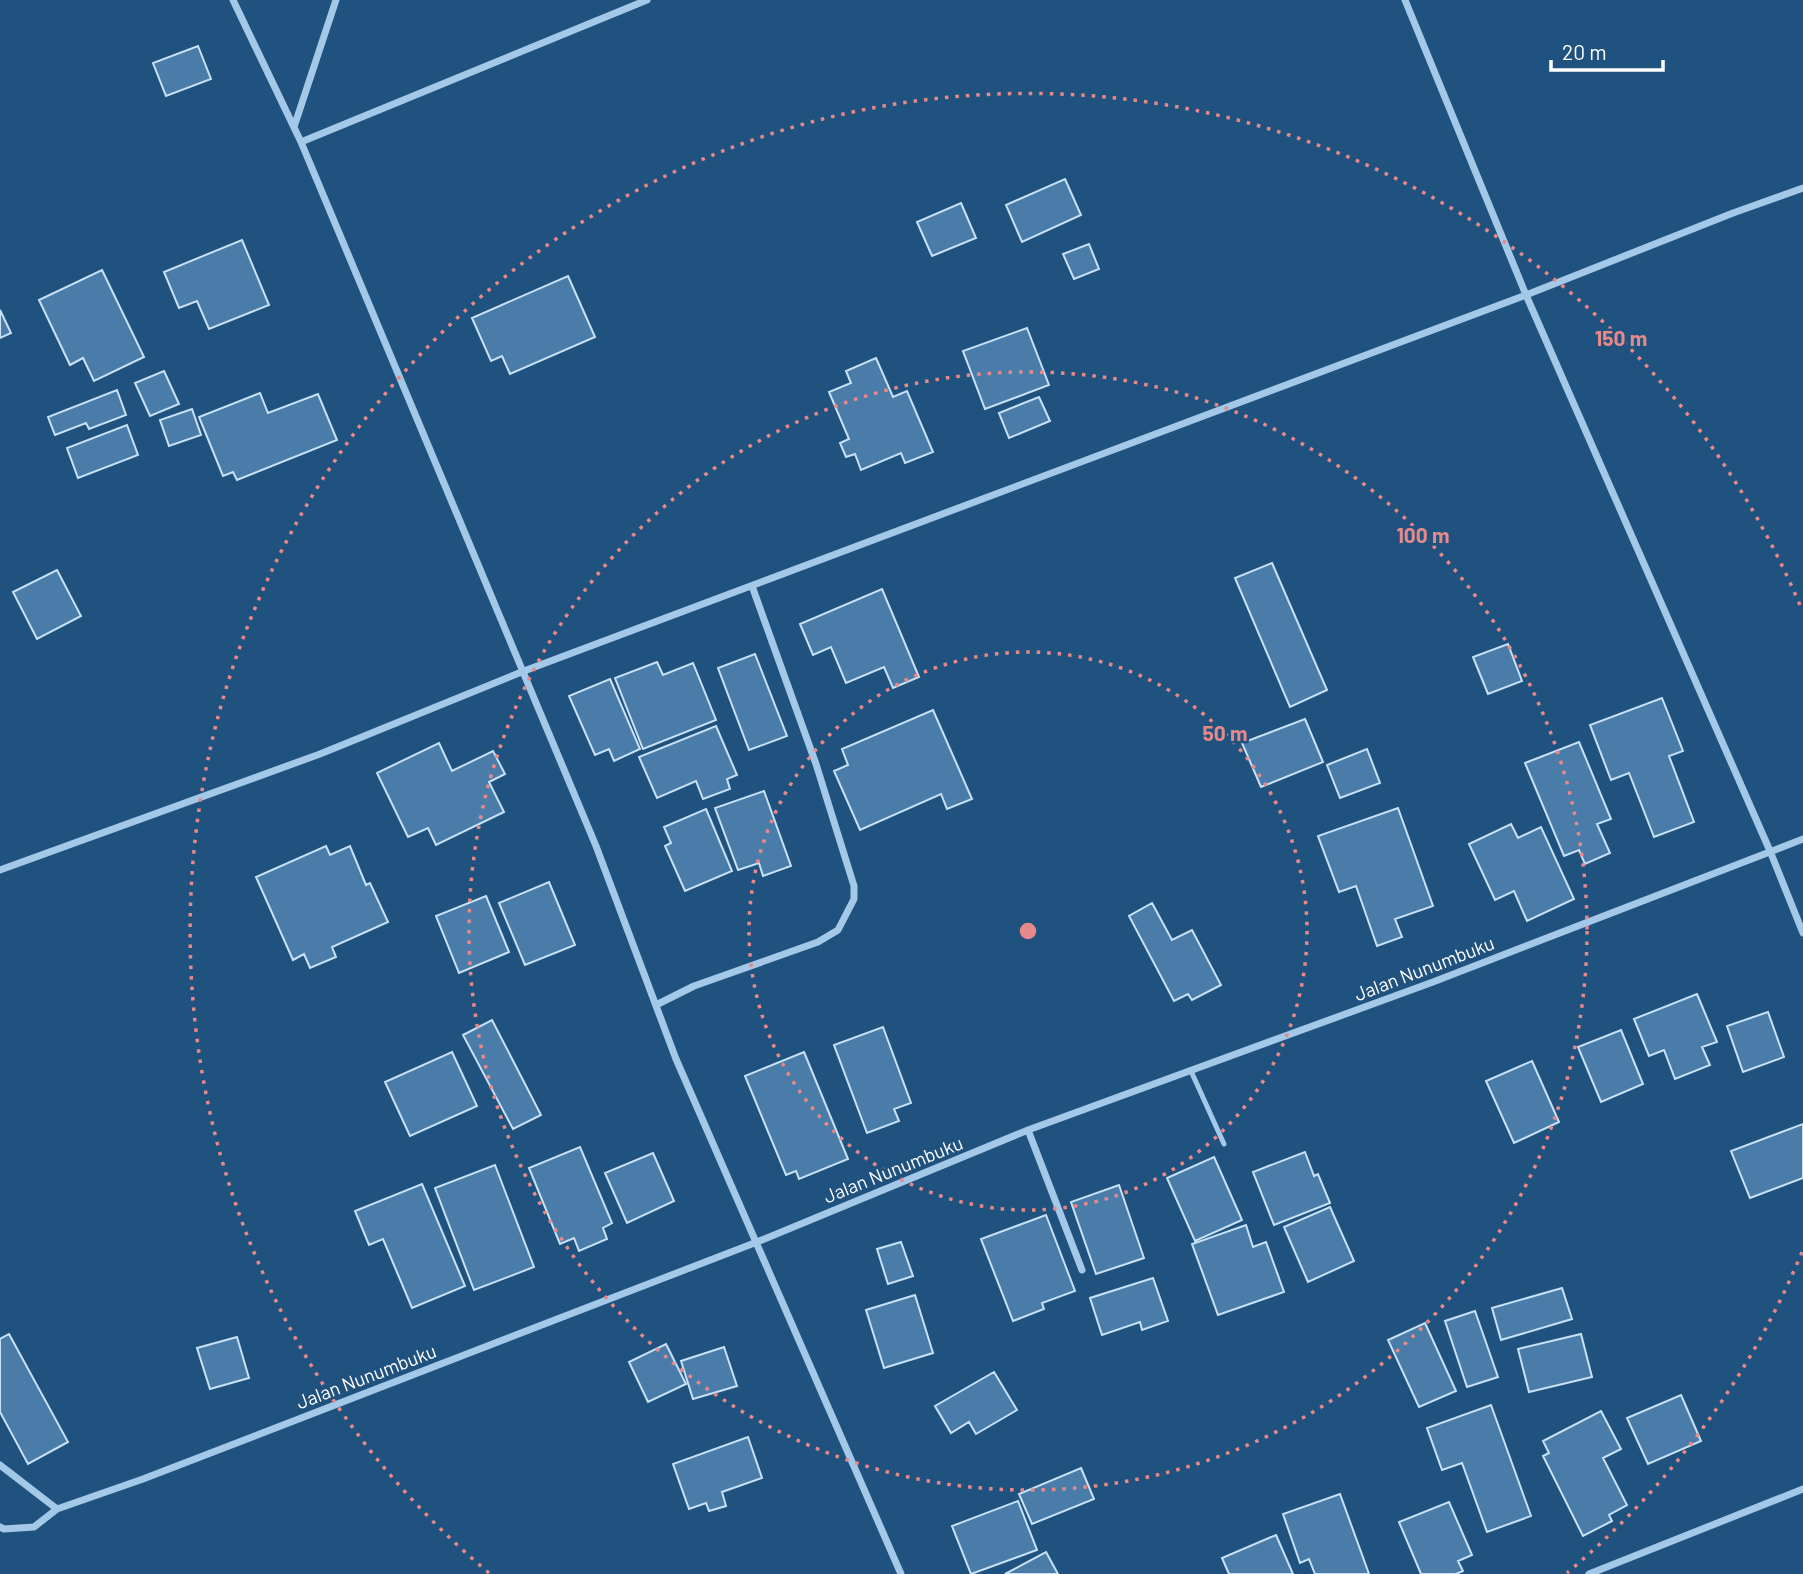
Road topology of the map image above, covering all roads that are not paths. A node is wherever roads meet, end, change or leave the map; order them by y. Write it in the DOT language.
graph roads {
  1 [pos="233,0"];
  2 [pos="336,0"];
  3 [pos="647,0"];
  4 [pos="1405,0"];
  5 [pos="294,127"];
  6 [pos="301,142"];
  7 [pos="1803,188"];
  8 [pos="1526,295"];
  9 [pos="752,586"];
  10 [pos="524,671"];
  11 [pos="1803,839"];
  12 [pos="1770,851"];
  13 [pos="0,870"];
  14 [pos="1803,933"];
  15 [pos="656,1005"];
  16 [pos="1191,1071"];
  17 [pos="1028,1130"];
  18 [pos="1224,1144"];
  19 [pos="757,1242"];
  20 [pos="1082,1270"];
  21 [pos="0,1465"];
  22 [pos="1803,1489"];
  23 [pos="57,1509"];
  24 [pos="0,1527"];
  25 [pos="901,1574"];
  26 [pos="1589,1574"];
  1 -- 5 [label="street"];
  2 -- 5 [label="street"];
  3 -- 6 [label="street"];
  4 -- 8 [label="street"];
  5 -- 6 [label="street"];
  6 -- 10 [label="street"];
  7 -- 8 [label="street"];
  8 -- 9 [label="street"];
  8 -- 12 [label="street"];
  9 -- 10 [label="street"];
  9 -- 15 [label="street"];
  10 -- 13 [label="street"];
  10 -- 15 [label="street"];
  11 -- 12 [label="street, Jalan Nunumbuku"];
  12 -- 14 [label="street"];
  12 -- 16 [label="street, Jalan Nunumbuku"];
  15 -- 19 [label="street"];
  16 -- 17 [label="street, Jalan Nunumbuku"];
  16 -- 18 [label="lane"];
  17 -- 19 [label="street, Jalan Nunumbuku"];
  17 -- 20 [label="street"];
  19 -- 23 [label="street, Jalan Nunumbuku"];
  19 -- 25 [label="street"];
  21 -- 23 [label="street"];
  22 -- 26 [label="street"];
  23 -- 24 [label="street, Jalan Nunumbuku"];
}
